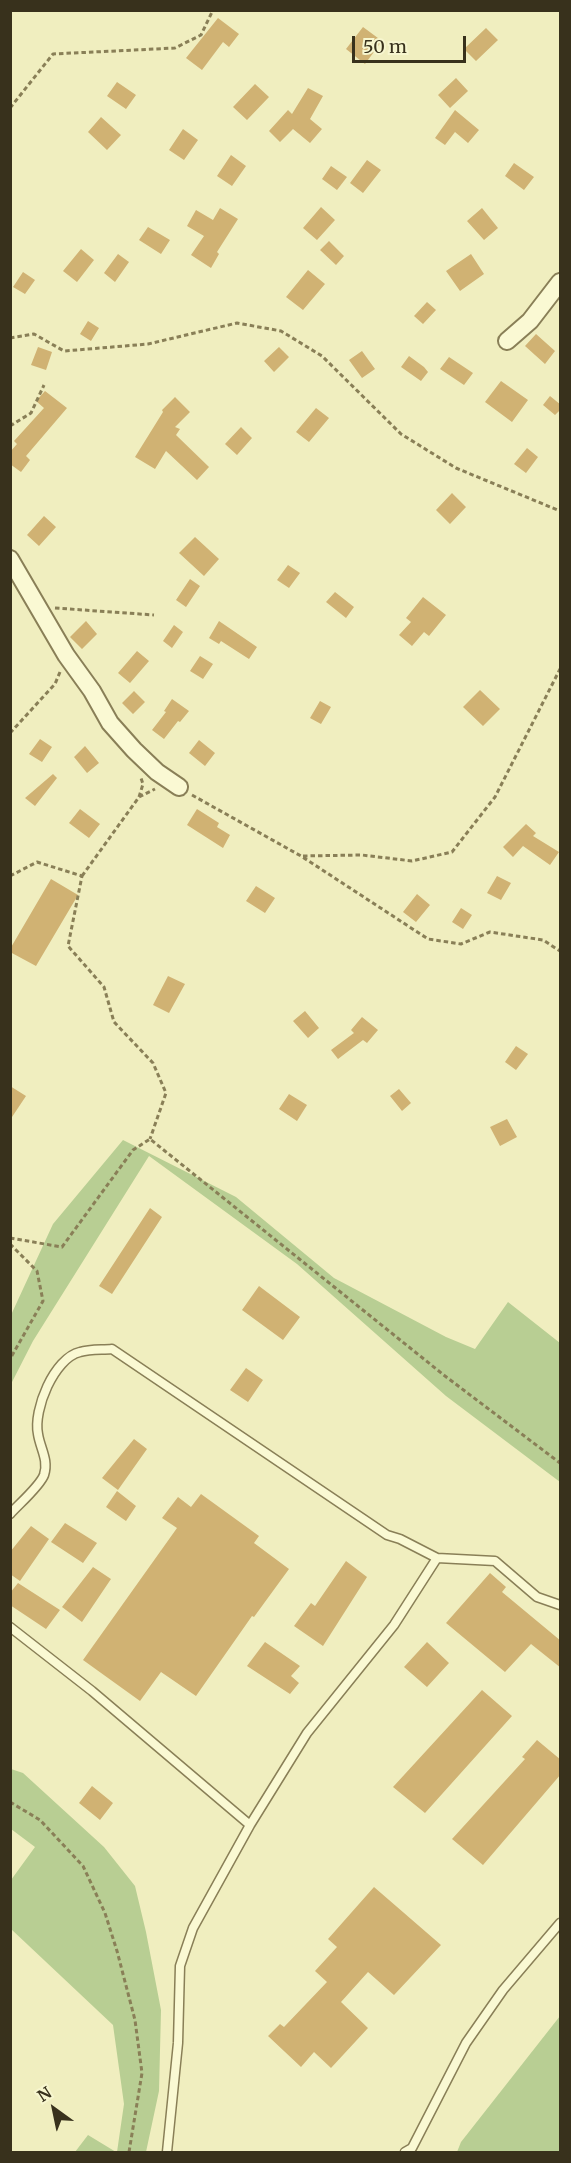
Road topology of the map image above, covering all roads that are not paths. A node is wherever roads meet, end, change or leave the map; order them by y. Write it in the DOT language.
graph roads {
  1 [pos="561,282"];
  2 [pos="507,342"];
  3 [pos="10,559"];
  4 [pos="179,787"];
  5 [pos="10,1514"];
  6 [pos="437,1558"];
  7 [pos="561,1605"];
  8 [pos="10,1627"];
  9 [pos="250,1825"];
  10 [pos="561,1923"];
  11 [pos="167,2152"];
  12 [pos="405,2152"];
  1 -- 2 [label="street"];
  3 -- 4 [label="street"];
  5 -- 6 [label="lane"];
  6 -- 7 [label="lane"];
  6 -- 9 [label="lane"];
  8 -- 9 [label="lane"];
  9 -- 11 [label="lane"];
  10 -- 12 [label="lane"];
}
